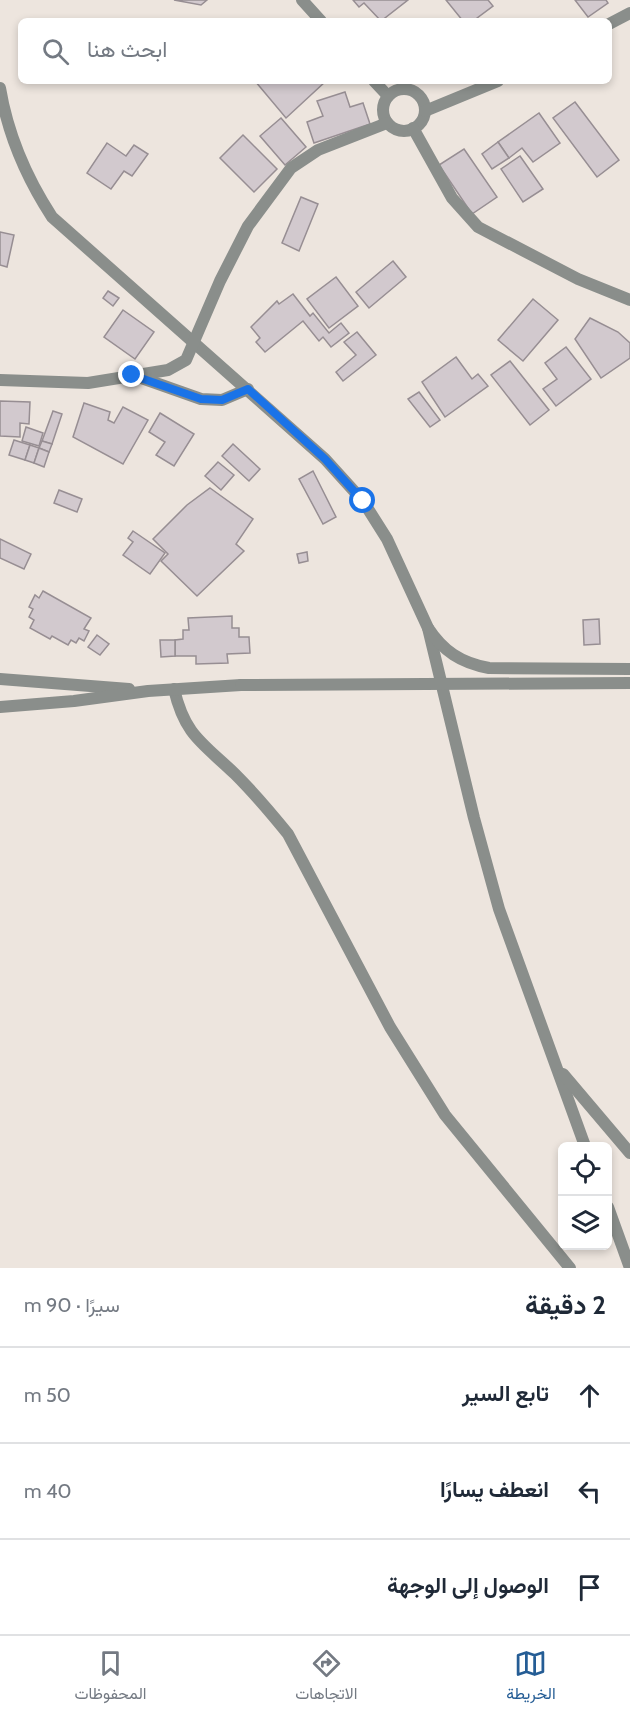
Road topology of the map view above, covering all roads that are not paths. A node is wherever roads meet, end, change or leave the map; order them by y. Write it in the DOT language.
graph roads {
  1 [pos="302,0"];
  2 [pos="630,14"];
  3 [pos="318,18"];
  4 [pos="612,23"];
  5 [pos="377,84"];
  6 [pos="491,84"];
  7 [pos="0,88"];
  8 [pos="388,96"];
  9 [pos="425,111"];
  10 [pos="387,123"];
  11 [pos="413,128"];
  12 [pos="630,300"];
  13 [pos="194,342"];
  14 [pos="132,375"];
  15 [pos="0,380"];
  16 [pos="248,389"];
  17 [pos="428,628"];
  18 [pos="630,669"];
  19 [pos="0,679"];
  20 [pos="630,683"];
  21 [pos="174,689"];
  22 [pos="148,691"];
  23 [pos="0,707"];
  24 [pos="556,1066"];
  25 [pos="584,1142"];
  26 [pos="630,1153"];
  27 [pos="612,1218"];
  28 [pos="570,1268"];
  29 [pos="630,1268"];
  1 -- 3 [label="street"];
  2 -- 4 [label="street"];
  5 -- 8 [label="street"];
  6 -- 9 [label="street"];
  7 -- 13 [label="street"];
  8 -- 9 [label="street"];
  8 -- 10 [label="street"];
  9 -- 11 [label="street"];
  10 -- 11 [label="street"];
  10 -- 13 [label="street"];
  11 -- 12 [label="street"];
  13 -- 14 [label="street"];
  13 -- 16 [label="street"];
  14 -- 15 [label="street"];
  14 -- 16 [label="street"];
  16 -- 17 [label="street"];
  17 -- 18 [label="street"];
  17 -- 24 [label="street"];
  19 -- 22 [label="street"];
  20 -- 21 [label="street, bridge"];
  21 -- 22 [label="street"];
  21 -- 28 [label="street"];
  22 -- 23 [label="street"];
  24 -- 25 [label="street"];
  24 -- 26 [label="street"];
  27 -- 29 [label="street"];
}
